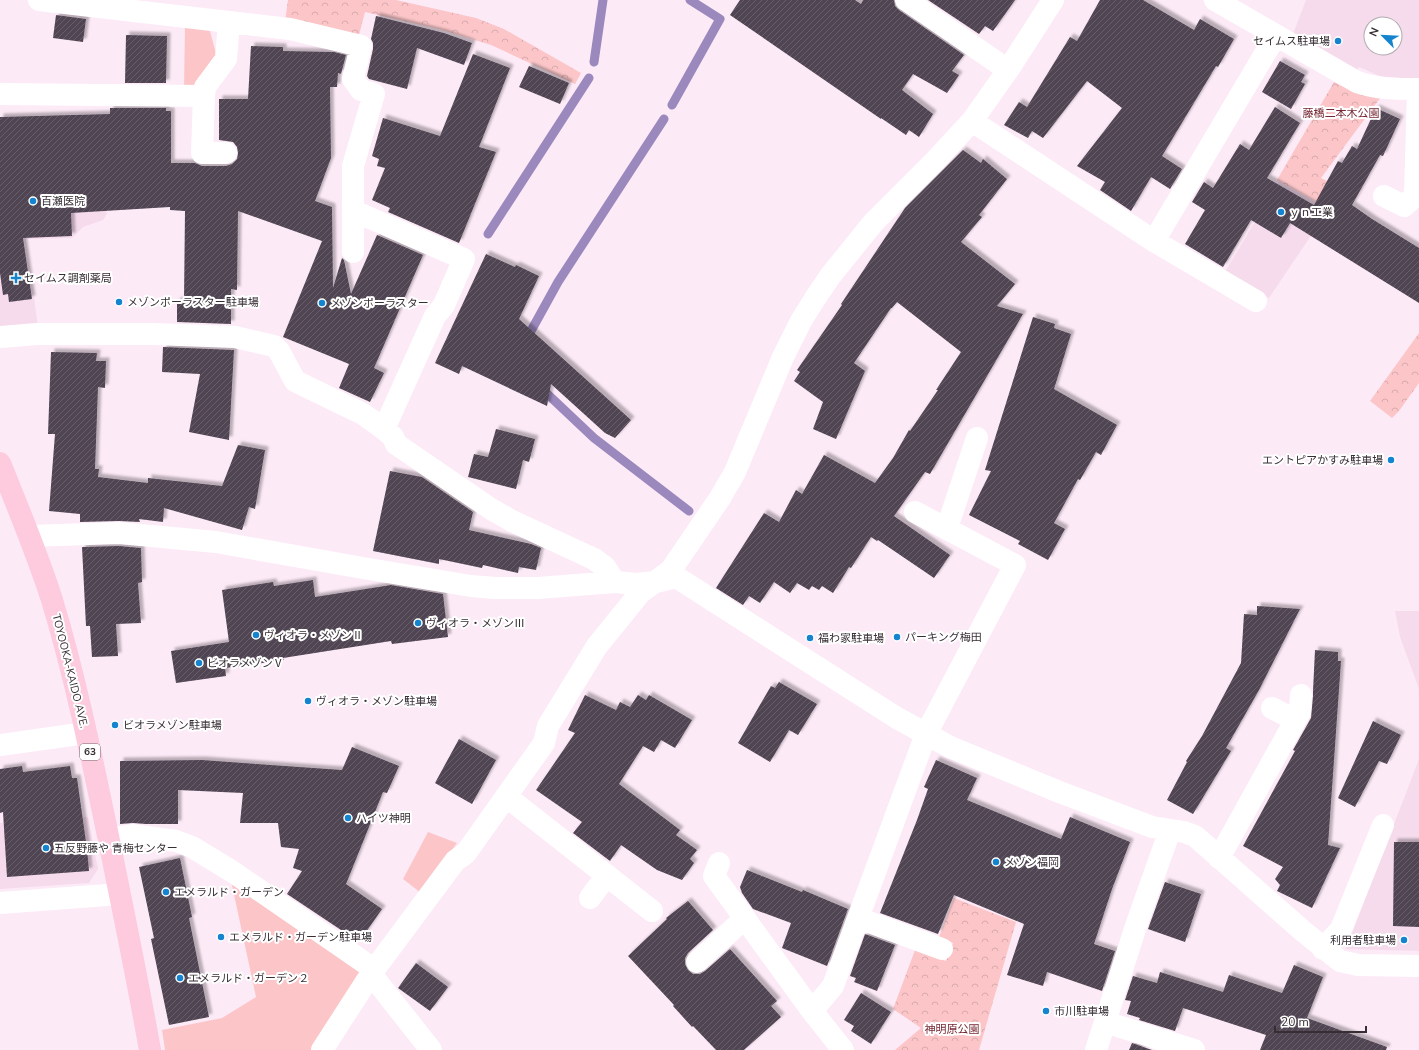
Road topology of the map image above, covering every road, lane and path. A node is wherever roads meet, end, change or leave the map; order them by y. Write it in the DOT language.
graph roads {
  1 [pos="39,0"];
  2 [pos="906,0"];
  3 [pos="1053,0"];
  4 [pos="1215,0"];
  5 [pos="229,22"];
  6 [pos="1276,36"];
  7 [pos="1008,70"];
  8 [pos="1419,89"];
  9 [pos="0,94"];
  10 [pos="204,96"];
  11 [pos="972,121"];
  12 [pos="226,154"];
  13 [pos="1384,196"];
  14 [pos="354,211"];
  15 [pos="1154,241"];
  16 [pos="353,252"];
  17 [pos="1256,301"];
  18 [pos="0,337"];
  19 [pos="384,429"];
  20 [pos="977,438"];
  21 [pos="0,463"];
  22 [pos="916,512"];
  23 [pos="947,528"];
  24 [pos="28,536"];
  25 [pos="615,582"];
  26 [pos="656,582"];
  27 [pos="1300,695"];
  28 [pos="1272,708"];
  29 [pos="1295,720"];
  30 [pos="86,733"];
  31 [pos="926,734"];
  32 [pos="0,745"];
  33 [pos="507,796"];
  34 [pos="1383,825"];
  35 [pos="1170,830"];
  36 [pos="108,839"];
  37 [pos="1220,858"];
  38 [pos="719,863"];
  39 [pos="607,875"];
  40 [pos="120,894"];
  41 [pos="590,898"];
  42 [pos="0,903"];
  43 [pos="652,911"];
  44 [pos="745,918"];
  45 [pos="858,918"];
  46 [pos="942,949"];
  47 [pos="1323,949"];
  48 [pos="697,962"];
  49 [pos="1419,966"];
  50 [pos="371,974"];
  51 [pos="812,1011"];
  52 [pos="1105,1022"];
  53 [pos="150,1050"];
  54 [pos="322,1050"];
  55 [pos="431,1050"];
  56 [pos="843,1050"];
  57 [pos="1096,1050"];
  58 [pos="1194,1050"];
  1 -- 5 [label="street"];
  2 -- 7 [label="street"];
  3 -- 7 [label="street"];
  4 -- 6 [label="street"];
  5 -- 10 [label="street"];
  5 -- 14 [label="street"];
  6 -- 8 [label="street"];
  6 -- 15 [label="street"];
  7 -- 11 [label="street"];
  8 -- 13 [label="street"];
  9 -- 10 [label="street"];
  10 -- 12 [label="street"];
  11 -- 15 [label="street"];
  11 -- 26 [label="street"];
  14 -- 16 [label="street"];
  14 -- 19 [label="street"];
  15 -- 17 [label="street"];
  18 -- 19 [label="street"];
  19 -- 25 [label="street"];
  20 -- 23 [label="street"];
  21 -- 24 [label="main road, TOYOOKA-KAIDO AVE. / 63"];
  22 -- 23 [label="street"];
  23 -- 31 [label="street"];
  24 -- 25 [label="street"];
  24 -- 30 [label="main road, TOYOOKA-KAIDO AVE. / 63"];
  25 -- 26 [label="street"];
  26 -- 31 [label="street"];
  26 -- 33 [label="street"];
  27 -- 29 [label="street"];
  28 -- 29 [label="street"];
  29 -- 37 [label="street"];
  30 -- 32 [label="street"];
  30 -- 36 [label="main road, TOYOOKA-KAIDO AVE. / 63"];
  31 -- 35 [label="street"];
  31 -- 45 [label="street"];
  33 -- 39 [label="street"];
  33 -- 50 [label="street"];
  34 -- 47 [label="street"];
  35 -- 37 [label="street"];
  35 -- 52 [label="street"];
  36 -- 40 [label="main road, TOYOOKA-KAIDO AVE. / 63"];
  36 -- 50 [label="street"];
  37 -- 47 [label="street"];
  38 -- 44 [label="street"];
  39 -- 41 [label="street"];
  39 -- 43 [label="street"];
  40 -- 42 [label="street"];
  40 -- 53 [label="main road, TOYOOKA-KAIDO AVE. / 63"];
  44 -- 48 [label="street"];
  44 -- 51 [label="street"];
  45 -- 46 [label="street"];
  45 -- 51 [label="street"];
  47 -- 49 [label="street"];
  50 -- 54 [label="street"];
  50 -- 55 [label="street"];
  51 -- 56 [label="street"];
  52 -- 57 [label="street"];
  52 -- 58 [label="street"];
}
